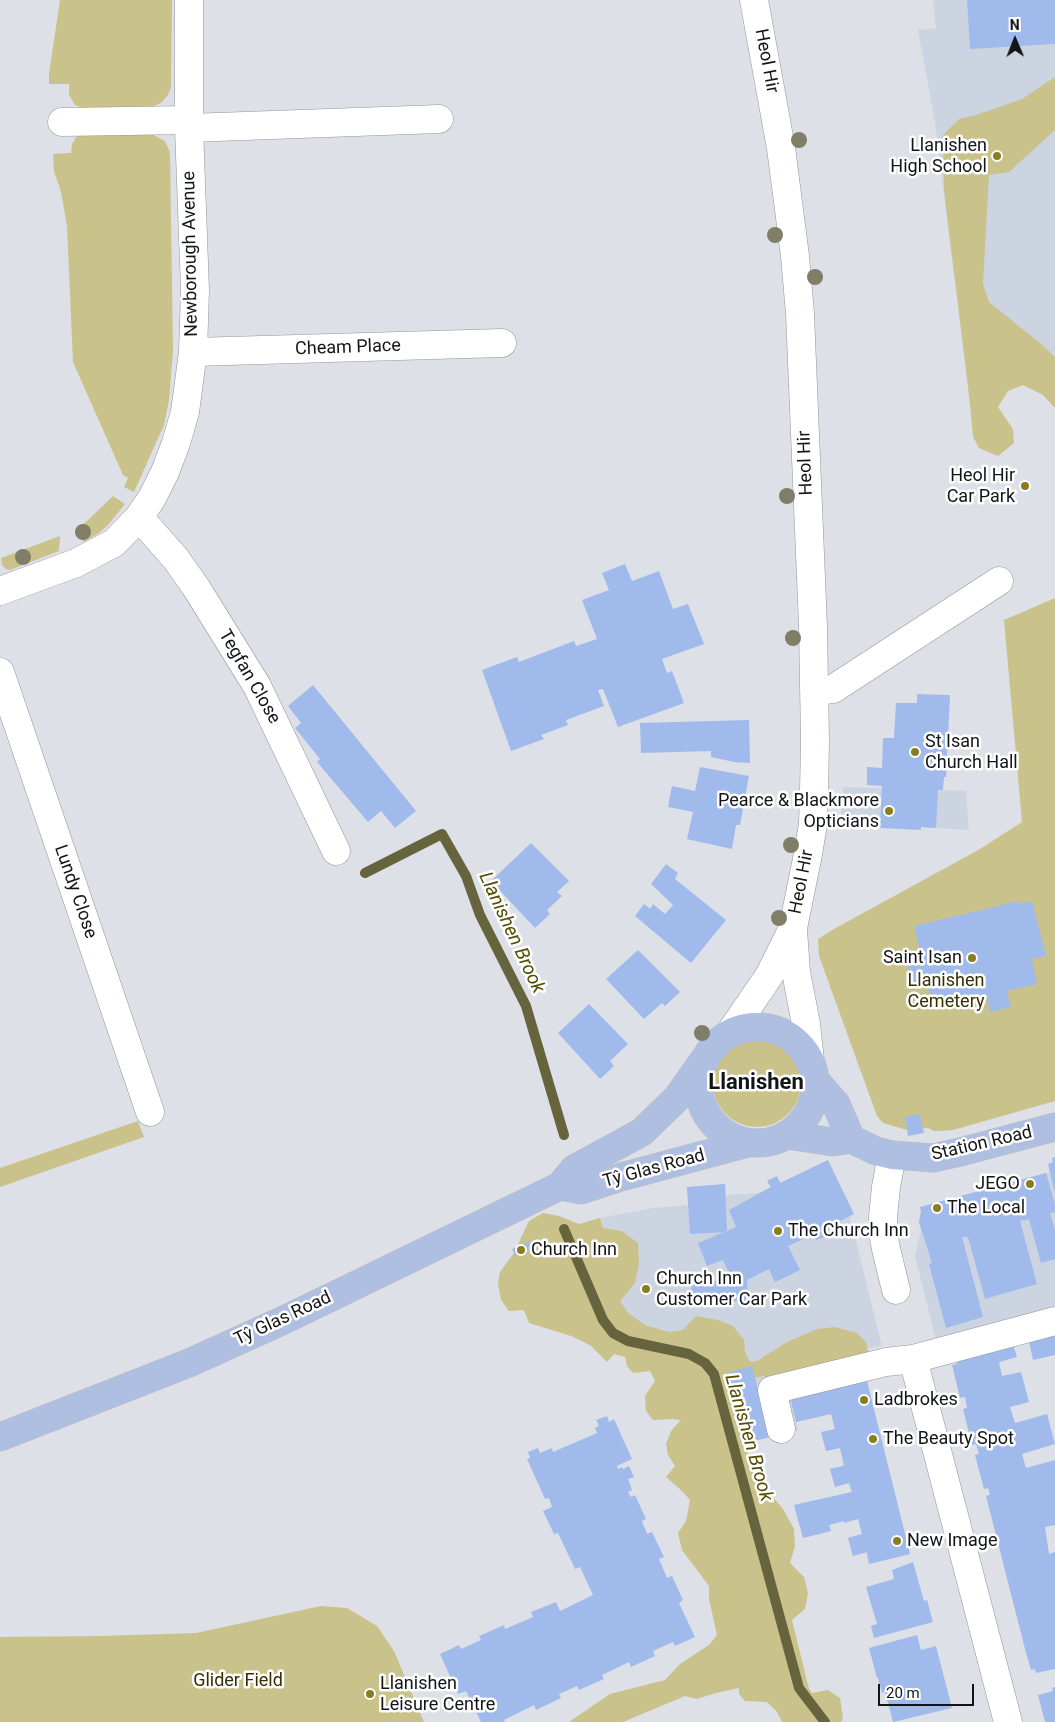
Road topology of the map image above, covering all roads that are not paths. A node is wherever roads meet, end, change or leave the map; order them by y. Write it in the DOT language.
graph roads {
  1 [pos="189,0"];
  2 [pos="754,0"];
  3 [pos="439,119"];
  4 [pos="62,122"];
  5 [pos="189,124"];
  6 [pos="502,343"];
  7 [pos="193,352"];
  8 [pos="139,517"];
  9 [pos="999,581"];
  10 [pos="0,591"];
  11 [pos="0,672"];
  12 [pos="814,691"];
  13 [pos="336,850"];
  14 [pos="793,928"];
  15 [pos="730,1033"];
  16 [pos="703,1061"];
  17 [pos="812,1071"];
  18 [pos="150,1112"];
  19 [pos="1055,1127"];
  20 [pos="787,1135"];
  21 [pos="851,1139"];
  22 [pos="748,1143"];
  23 [pos="892,1155"];
  24 [pos="560,1186"];
  25 [pos="896,1290"];
  26 [pos="1055,1321"];
  27 [pos="913,1359"];
  28 [pos="781,1429"];
  29 [pos="0,1437"];
  30 [pos="1008,1722"];
  1 -- 5 [label="street, Newborough Avenue"];
  2 -- 12 [label="street, Heol Hir"];
  3 -- 5 [label="street"];
  4 -- 5 [label="street"];
  5 -- 7 [label="street, Newborough Avenue"];
  6 -- 7 [label="street, Cheam Place"];
  7 -- 8 [label="street, Newborough Avenue"];
  8 -- 10 [label="street, Newborough Avenue"];
  8 -- 13 [label="street, Tegfan Close"];
  9 -- 12 [label="street"];
  11 -- 18 [label="street, Lundy Close"];
  12 -- 14 [label="street, Heol Hir"];
  14 -- 15 [label="street, Heol Hir"];
  14 -- 17 [label="street, Heol Hir"];
  15 -- 16 [label="main road"];
  15 -- 17 [label="main road"];
  16 -- 22 [label="main road"];
  16 -- 24 [label="main road, Tŷ Glas Road"];
  17 -- 20 [label="main road"];
  17 -- 21 [label="main road"];
  19 -- 23 [label="main road, Station Road"];
  20 -- 21 [label="main road"];
  20 -- 22 [label="main road"];
  21 -- 23 [label="main road, Station Road"];
  22 -- 24 [label="main road, Tŷ Glas Road"];
  23 -- 25 [label="street"];
  24 -- 29 [label="main road, Tŷ Glas Road"];
  26 -- 27 [label="street"];
  27 -- 28 [label="street"];
  27 -- 30 [label="street"];
}
